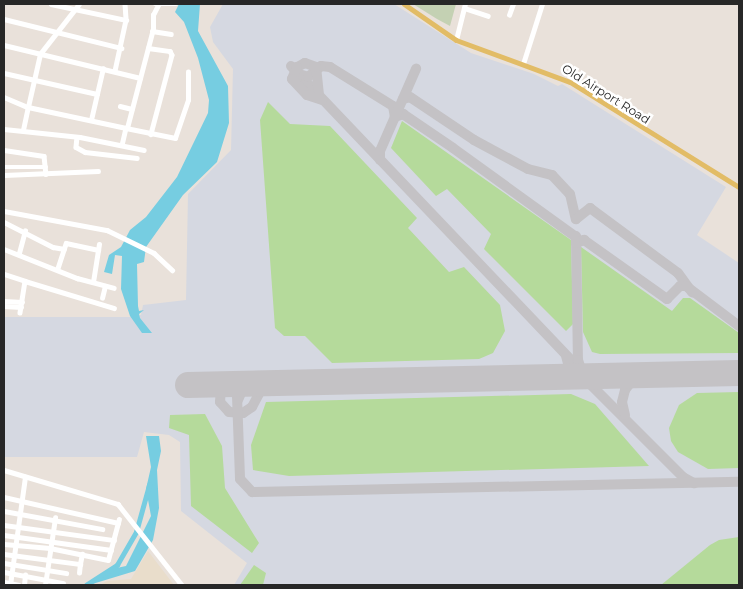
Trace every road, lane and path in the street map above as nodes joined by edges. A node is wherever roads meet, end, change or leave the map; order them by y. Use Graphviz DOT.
graph roads {
  1 [pos="51,4"];
  2 [pos="79,4"];
  3 [pos="125,4"];
  4 [pos="176,4"];
  5 [pos="404,4"];
  6 [pos="513,4"];
  7 [pos="542,4"];
  8 [pos="157,5"];
  9 [pos="465,6"];
  10 [pos="73,10"];
  11 [pos="509,15"];
  12 [pos="488,16"];
  13 [pos="4,19"];
  14 [pos="126,20"];
  15 [pos="56,30"];
  16 [pos="152,31"];
  17 [pos="171,34"];
  18 [pos="456,40"];
  19 [pos="4,45"];
  20 [pos="121,48"];
  21 [pos="148,48"];
  22 [pos="40,54"];
  23 [pos="523,64"];
  24 [pos="103,69"];
  25 [pos="115,71"];
  26 [pos="188,72"];
  27 [pos="4,73"];
  28 [pos="140,78"];
  29 [pos="35,81"];
  30 [pos="97,94"];
  31 [pos="4,97"];
  32 [pos="120,106"];
  33 [pos="28,107"];
  34 [pos="132,109"];
  35 [pos="91,120"];
  36 [pos="126,128"];
  37 [pos="4,129"];
  38 [pos="23,130"];
  39 [pos="151,134"];
  40 [pos="77,137"];
  41 [pos="122,145"];
  42 [pos="4,150"];
  43 [pos="144,150"];
  44 [pos="137,158"];
  45 [pos="4,167"];
  46 [pos="46,167"];
  47 [pos="98,171"];
  48 [pos="46,174"];
  49 [pos="4,175"];
  50 [pos="739,187"];
  51 [pos="4,211"];
  52 [pos="4,222"];
  53 [pos="25,231"];
  54 [pos="99,244"];
  55 [pos="64,248"];
  56 [pos="4,249"];
  57 [pos="98,250"];
  58 [pos="18,253"];
  59 [pos="57,270"];
  60 [pos="172,270"];
  61 [pos="4,274"];
  62 [pos="25,282"];
  63 [pos="94,282"];
  64 [pos="105,286"];
  65 [pos="114,288"];
  66 [pos="102,298"];
  67 [pos="4,301"];
  68 [pos="21,304"];
  69 [pos="4,306"];
  70 [pos="114,308"];
  71 [pos="20,314"];
  72 [pos="4,470"];
  73 [pos="25,477"];
  74 [pos="4,497"];
  75 [pos="21,501"];
  76 [pos="4,511"];
  77 [pos="19,513"];
  78 [pos="56,518"];
  79 [pos="4,525"];
  80 [pos="17,527"];
  81 [pos="102,529"];
  82 [pos="53,530"];
  83 [pos="4,535"];
  84 [pos="16,536"];
  85 [pos="52,540"];
  86 [pos="114,540"];
  87 [pos="4,544"];
  88 [pos="85,545"];
  89 [pos="14,546"];
  90 [pos="50,548"];
  91 [pos="111,550"];
  92 [pos="4,554"];
  93 [pos="83,554"];
  94 [pos="13,555"];
  95 [pos="50,559"];
  96 [pos="4,563"];
  97 [pos="12,564"];
  98 [pos="80,564"];
  99 [pos="28,566"];
  100 [pos="47,570"];
  101 [pos="4,572"];
  102 [pos="11,573"];
  103 [pos="66,573"];
  104 [pos="78,573"];
  105 [pos="26,575"];
  106 [pos="38,578"];
  107 [pos="4,582"];
  108 [pos="46,582"];
  109 [pos="63,583"];
  110 [pos="10,584"];
  111 [pos="19,585"];
  112 [pos="24,585"];
  113 [pos="37,585"];
  114 [pos="182,585"];
  1 -- 10 [label="street"];
  2 -- 10 [label="street"];
  3 -- 14 [label="street"];
  4 -- 8 [label="street"];
  5 -- 18 [label="main road, Old Airport Road"];
  6 -- 11 [label="street"];
  7 -- 23 [label="street"];
  8 -- 16 [label="street"];
  9 -- 12 [label="street"];
  9 -- 18 [label="street"];
  10 -- 14 [label="street"];
  10 -- 15 [label="street"];
  13 -- 15 [label="street"];
  14 -- 20 [label="street"];
  15 -- 20 [label="street"];
  15 -- 22 [label="street"];
  16 -- 17 [label="street"];
  16 -- 21 [label="street"];
  18 -- 23 [label="main road, Old Airport Road"];
  19 -- 22 [label="street"];
  20 -- 25 [label="street"];
  21 -- 28 [label="street"];
  21 -- 39 [label="street"];
  22 -- 24 [label="street"];
  22 -- 29 [label="street"];
  23 -- 50 [label="main road, Old Airport Road"];
  24 -- 25 [label="street"];
  24 -- 30 [label="street"];
  25 -- 28 [label="street"];
  26 -- 39 [label="street"];
  27 -- 29 [label="street"];
  28 -- 34 [label="street"];
  29 -- 30 [label="street"];
  29 -- 33 [label="street"];
  30 -- 35 [label="street"];
  31 -- 33 [label="street"];
  32 -- 34 [label="street"];
  33 -- 35 [label="street"];
  33 -- 38 [label="street"];
  34 -- 36 [label="street"];
  35 -- 36 [label="street"];
  36 -- 39 [label="street"];
  36 -- 41 [label="street"];
  37 -- 38 [label="street"];
  38 -- 40 [label="street"];
  40 -- 41 [label="street"];
  40 -- 44 [label="street"];
  41 -- 43 [label="street"];
  42 -- 46 [label="street"];
  45 -- 46 [label="street"];
  46 -- 48 [label="street"];
  47 -- 48 [label="street"];
  48 -- 49 [label="street"];
  51 -- 60 [label="street"];
  52 -- 53 [label="street"];
  53 -- 55 [label="street"];
  53 -- 58 [label="street"];
  54 -- 57 [label="street"];
  55 -- 57 [label="street"];
  55 -- 59 [label="street"];
  56 -- 58 [label="street"];
  57 -- 63 [label="street"];
  58 -- 59 [label="street"];
  59 -- 63 [label="street"];
  61 -- 62 [label="street"];
  62 -- 68 [label="street"];
  62 -- 70 [label="street"];
  63 -- 64 [label="street"];
  64 -- 65 [label="street"];
  64 -- 66 [label="street"];
  67 -- 68 [label="street"];
  68 -- 69 [label="street"];
  68 -- 71 [label="street"];
  72 -- 73 [label="street"];
  73 -- 75 [label="street"];
  73 -- 114 [label="street"];
  74 -- 75 [label="street"];
  75 -- 77 [label="street"];
  75 -- 86 [label="street"];
  76 -- 77 [label="street"];
  77 -- 78 [label="street"];
  77 -- 80 [label="street"];
  78 -- 81 [label="street"];
  78 -- 82 [label="street"];
  79 -- 80 [label="street"];
  80 -- 82 [label="street"];
  80 -- 84 [label="street"];
  82 -- 85 [label="street"];
  82 -- 86 [label="street"];
  83 -- 84 [label="street"];
  84 -- 85 [label="street"];
  84 -- 89 [label="street"];
  85 -- 88 [label="street"];
  85 -- 90 [label="street"];
  86 -- 91 [label="street"];
  87 -- 89 [label="street"];
  88 -- 91 [label="street"];
  88 -- 93 [label="street"];
  89 -- 90 [label="street"];
  89 -- 94 [label="street"];
  90 -- 93 [label="street"];
  90 -- 95 [label="street"];
  91 -- 93 [label="street"];
  92 -- 94 [label="street"];
  93 -- 98 [label="street"];
  94 -- 95 [label="street"];
  94 -- 97 [label="street"];
  95 -- 98 [label="street"];
  95 -- 100 [label="street"];
  96 -- 97 [label="street"];
  97 -- 99 [label="street"];
  97 -- 102 [label="street"];
  98 -- 104 [label="street"];
  99 -- 100 [label="street"];
  99 -- 105 [label="street"];
  100 -- 103 [label="street"];
  100 -- 108 [label="street"];
  101 -- 102 [label="street"];
  102 -- 105 [label="street"];
  102 -- 110 [label="street"];
  105 -- 106 [label="street"];
  105 -- 112 [label="street"];
  106 -- 108 [label="street"];
  106 -- 113 [label="street"];
  107 -- 110 [label="street"];
  108 -- 109 [label="street"];
  110 -- 111 [label="street"];
}
